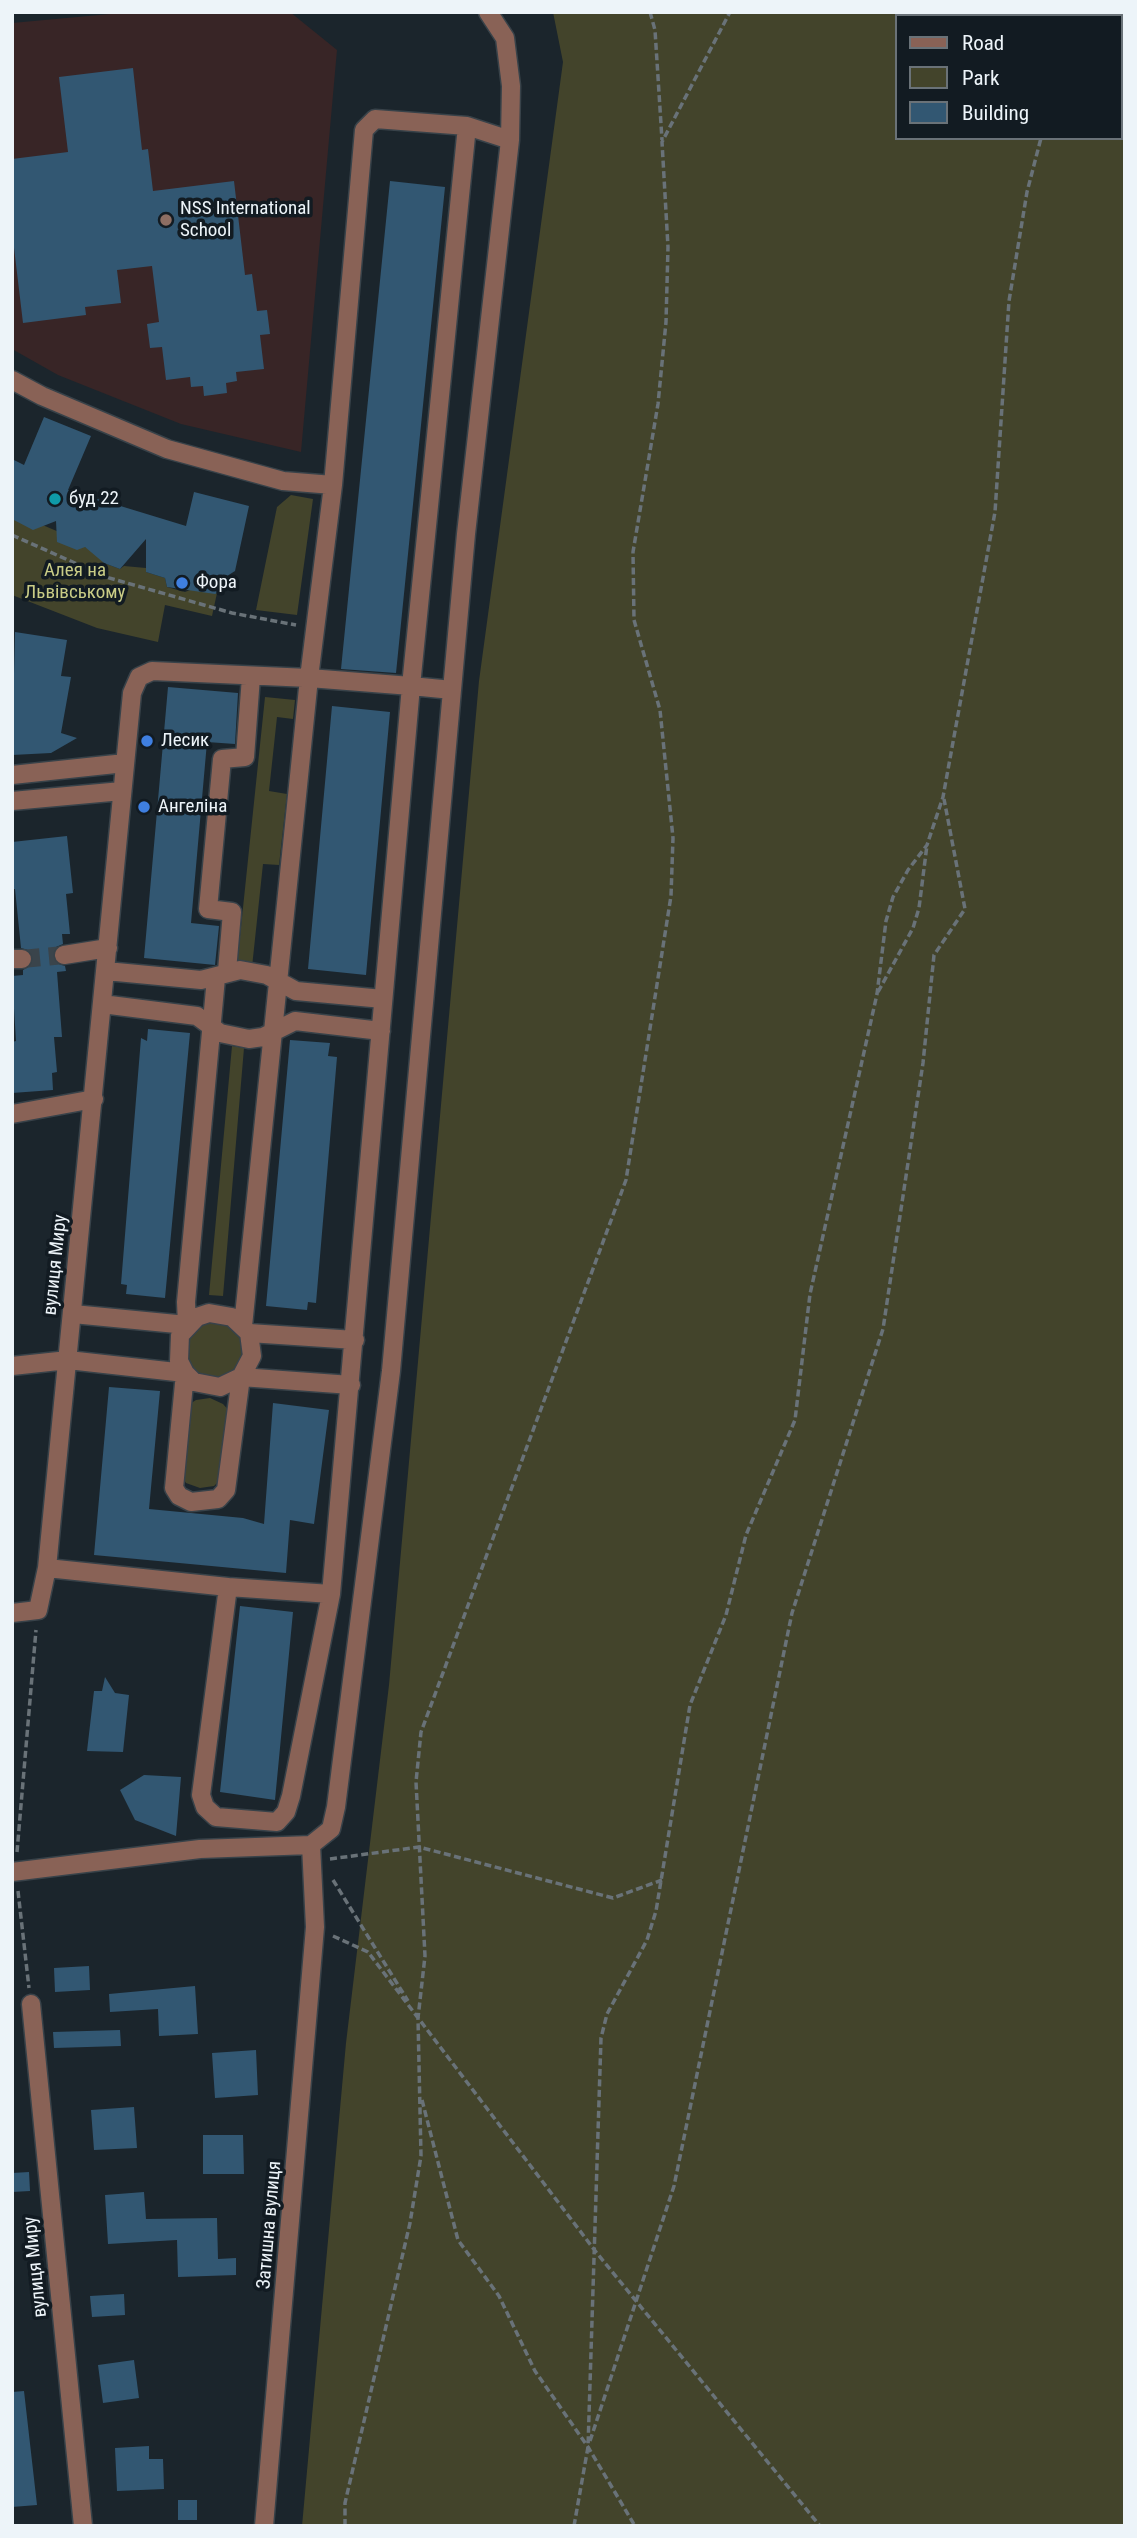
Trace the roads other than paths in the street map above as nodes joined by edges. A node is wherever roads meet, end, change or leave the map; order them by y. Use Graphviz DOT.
graph roads {
  1 [pos="488,12"];
  2 [pos="467,126"];
  3 [pos="510,140"];
  4 [pos="12,380"];
  5 [pos="333,485"];
  6 [pos="251,677"];
  7 [pos="309,678"];
  8 [pos="411,686"];
  9 [pos="452,690"];
  10 [pos="125,762"];
  11 [pos="12,775"];
  12 [pos="122,791"];
  13 [pos="12,801"];
  14 [pos="108,948"];
  15 [pos="64,955"];
  16 [pos="106,971"];
  17 [pos="222,975"];
  18 [pos="278,982"];
  19 [pos="383,999"];
  20 [pos="102,1004"];
  21 [pos="212,1027"];
  22 [pos="274,1030"];
  23 [pos="381,1031"];
  24 [pos="94,1099"];
  25 [pos="12,1114"];
  26 [pos="73,1314"];
  27 [pos="187,1325"];
  28 [pos="246,1330"];
  29 [pos="355,1340"];
  30 [pos="68,1360"];
  31 [pos="12,1366"];
  32 [pos="185,1373"];
  33 [pos="241,1377"];
  34 [pos="351,1385"];
  35 [pos="47,1568"];
  36 [pos="228,1587"];
  37 [pos="331,1594"];
  38 [pos="12,1613"];
  39 [pos="316,1853"];
  40 [pos="14,1872"];
  41 [pos="31,2004"];
  42 [pos="83,2526"];
  43 [pos="264,2526"];
  1 -- 3 [label="street"];
  2 -- 3 [label="street"];
  2 -- 5 [label="street"];
  2 -- 8 [label="street"];
  3 -- 9 [label="street"];
  4 -- 5 [label="street"];
  5 -- 7 [label="street"];
  6 -- 7 [label="street"];
  6 -- 10 [label="street, вулиця Миру"];
  6 -- 17 [label="street"];
  7 -- 8 [label="street"];
  7 -- 18 [label="street"];
  8 -- 9 [label="street"];
  8 -- 19 [label="street"];
  9 -- 39 [label="street"];
  10 -- 11 [label="street"];
  10 -- 12 [label="street, вулиця Миру"];
  12 -- 13 [label="street"];
  12 -- 14 [label="street, вулиця Миру"];
  14 -- 15 [label="street"];
  14 -- 16 [label="street, вулиця Миру"];
  16 -- 17 [label="street"];
  16 -- 20 [label="street, вулиця Миру"];
  17 -- 18 [label="street"];
  17 -- 21 [label="street"];
  18 -- 19 [label="street"];
  18 -- 22 [label="street"];
  19 -- 23 [label="street"];
  20 -- 21 [label="street"];
  20 -- 24 [label="street, вулиця Миру"];
  21 -- 22 [label="street"];
  21 -- 27 [label="street"];
  22 -- 23 [label="street"];
  22 -- 28 [label="street"];
  23 -- 29 [label="street"];
  24 -- 25 [label="street"];
  24 -- 26 [label="street, вулиця Миру"];
  26 -- 27 [label="street"];
  26 -- 30 [label="street, вулиця Миру"];
  27 -- 28 [label="street"];
  27 -- 32 [label="street"];
  28 -- 29 [label="street"];
  28 -- 33 [label="street"];
  29 -- 34 [label="street"];
  30 -- 31 [label="street"];
  30 -- 32 [label="street"];
  30 -- 35 [label="street, вулиця Миру"];
  32 -- 33 [label="street"];
  32 -- 33 [label="street"];
  33 -- 34 [label="street"];
  34 -- 37 [label="street"];
  35 -- 36 [label="street"];
  35 -- 38 [label="street, вулиця Миру"];
  36 -- 37 [label="street"];
  36 -- 37 [label="street"];
  39 -- 40 [label="street"];
  39 -- 43 [label="street, Затишна вулиця"];
  41 -- 42 [label="street, вулиця Миру"];
}
